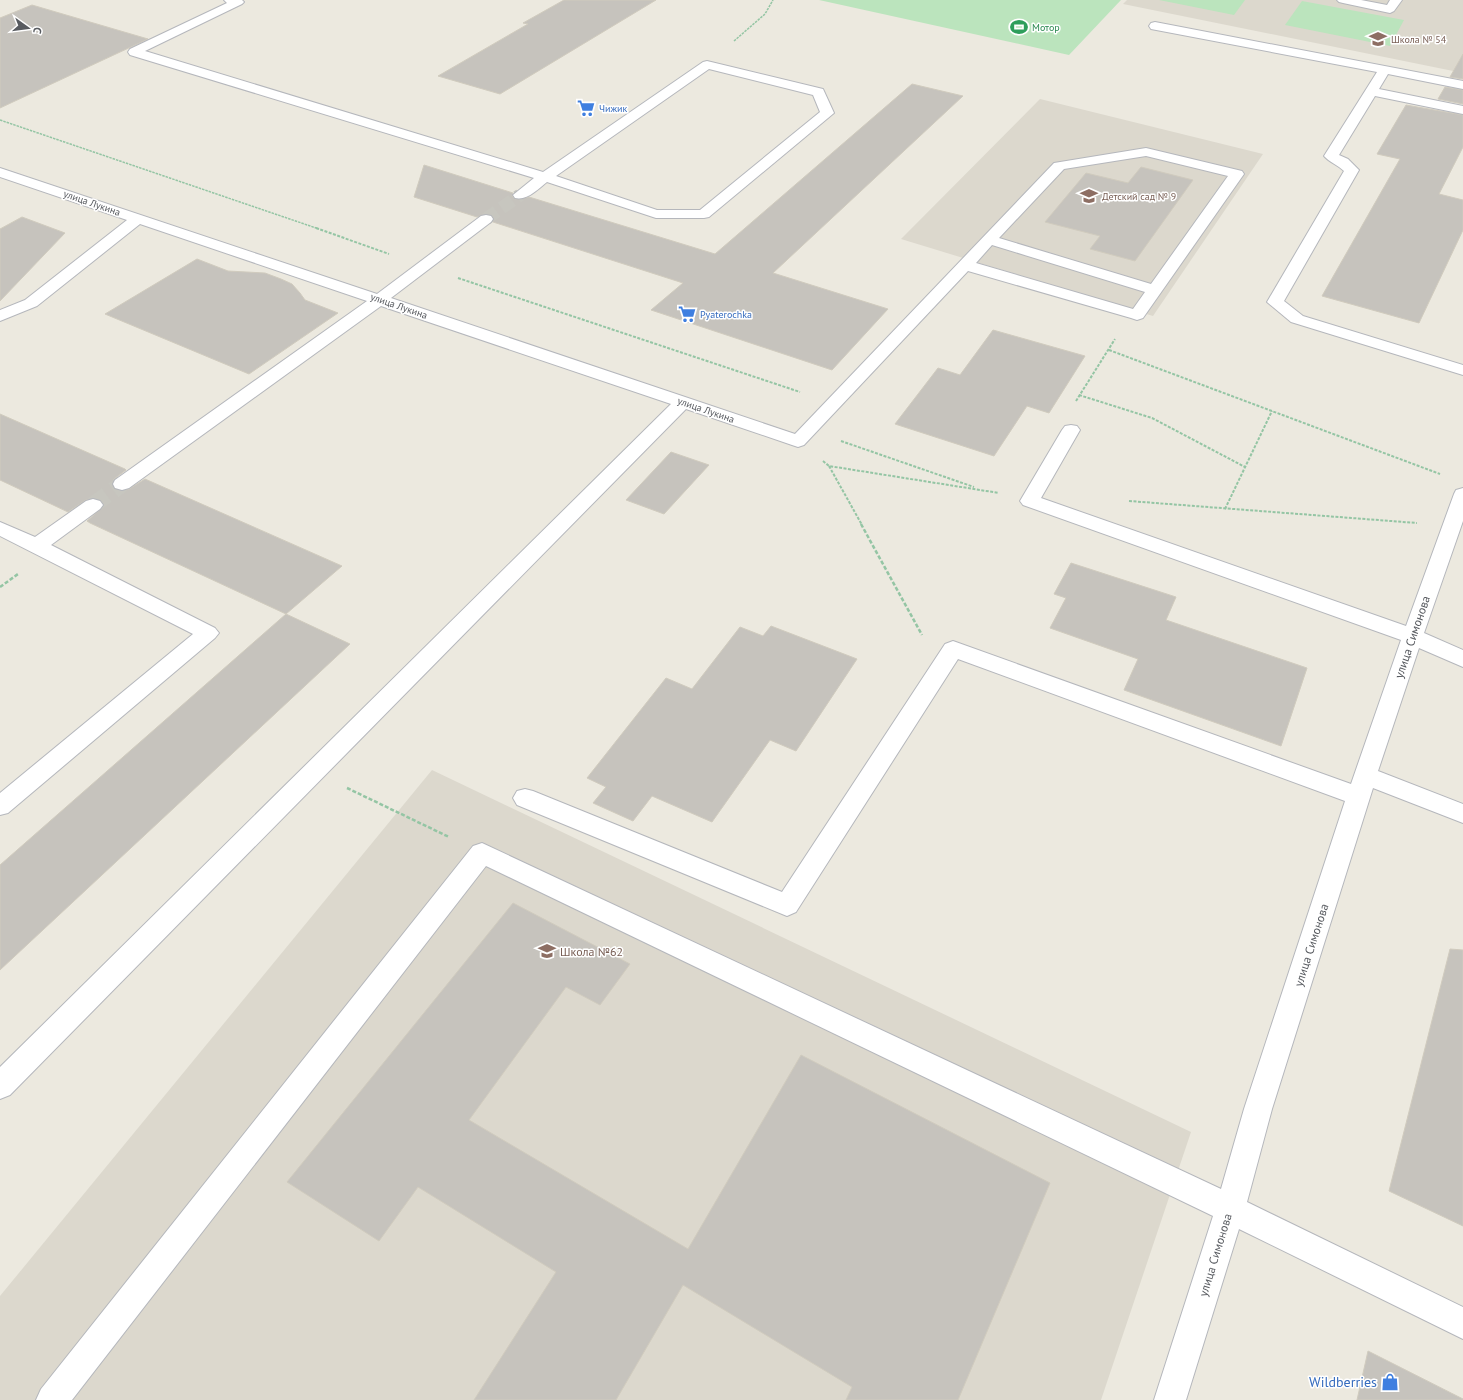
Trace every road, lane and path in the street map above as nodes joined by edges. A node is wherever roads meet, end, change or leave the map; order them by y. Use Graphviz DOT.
graph roads {
  1 [pos="230,0"];
  2 [pos="773,0"];
  3 [pos="1343,0"];
  4 [pos="1396,0"];
  5 [pos="1155,26"];
  6 [pos="707,65"];
  7 [pos="1385,69"];
  8 [pos="1463,85"];
  9 [pos="1372,91"];
  10 [pos="1463,110"];
  11 [pos="0,172"];
  12 [pos="545,177"];
  13 [pos="520,195"];
  14 [pos="138,218"];
  15 [pos="486,220"];
  16 [pos="990,240"];
  17 [pos="966,265"];
  18 [pos="1155,290"];
  19 [pos="380,299"];
  20 [pos="1132,314"];
  21 [pos="0,316"];
  22 [pos="1109,350"];
  23 [pos="1463,370"];
  24 [pos="1079,395"];
  25 [pos="683,402"];
  26 [pos="1272,411"];
  27 [pos="1071,430"];
  28 [pos="803,436"];
  29 [pos="829,466"];
  30 [pos="1245,467"];
  31 [pos="1442,475"];
  32 [pos="122,484"];
  33 [pos="980,489"];
  34 [pos="1122,500"];
  35 [pos="1030,501"];
  36 [pos="1461,504"];
  37 [pos="93,505"];
  38 [pos="1225,509"];
  39 [pos="1423,524"];
  40 [pos="0,528"];
  41 [pos="27,542"];
  42 [pos="0,544"];
  43 [pos="1412,636"];
  44 [pos="1463,659"];
  45 [pos="940,670"];
  46 [pos="313,772"];
  47 [pos="1363,787"];
  48 [pos="524,798"];
  49 [pos="0,806"];
  50 [pos="1463,814"];
  51 [pos="482,853"];
  52 [pos="0,1086"];
  53 [pos="1230,1209"];
  54 [pos="1463,1322"];
  55 [pos="52,1400"];
  56 [pos="1170,1400"];
  1 -- 12 [label="street"];
  2 -- 6 [label="path"];
  3 -- 4 [label="street"];
  5 -- 7 [label="street"];
  6 -- 12 [label="street"];
  6 -- 12 [label="street"];
  7 -- 8 [label="street"];
  7 -- 9 [label="street"];
  9 -- 10 [label="street"];
  9 -- 23 [label="street"];
  11 -- 14 [label="street, улица Лукина"];
  12 -- 13 [label="street"];
  14 -- 19 [label="street, улица Лукина"];
  14 -- 21 [label="street"];
  15 -- 19 [label="street"];
  16 -- 17 [label="street"];
  16 -- 18 [label="street"];
  16 -- 18 [label="street"];
  17 -- 20 [label="street"];
  17 -- 28 [label="street"];
  18 -- 20 [label="street"];
  19 -- 25 [label="street, улица Лукина"];
  19 -- 32 [label="street"];
  20 -- 22 [label="path"];
  22 -- 24 [label="path"];
  22 -- 26 [label="path"];
  24 -- 27 [label="path"];
  24 -- 30 [label="path"];
  25 -- 28 [label="street, улица Лукина"];
  25 -- 46 [label="street"];
  26 -- 30 [label="path"];
  26 -- 31 [label="path"];
  27 -- 35 [label="street"];
  28 -- 29 [label="path"];
  28 -- 33 [label="path"];
  29 -- 33 [label="path"];
  29 -- 45 [label="path"];
  30 -- 38 [label="path"];
  33 -- 35 [label="path"];
  34 -- 38 [label="path"];
  35 -- 43 [label="street"];
  36 -- 43 [label="street, улица Симонова"];
  37 -- 41 [label="street"];
  38 -- 39 [label="path"];
  40 -- 41 [label="street"];
  41 -- 42 [label="street"];
  41 -- 49 [label="street"];
  43 -- 44 [label="street"];
  43 -- 47 [label="street, улица Симонова"];
  45 -- 47 [label="street"];
  45 -- 48 [label="street"];
  46 -- 51 [label="path"];
  46 -- 52 [label="street"];
  47 -- 50 [label="street"];
  47 -- 53 [label="street, улица Симонова"];
  51 -- 53 [label="street"];
  51 -- 55 [label="street"];
  53 -- 54 [label="street"];
  53 -- 56 [label="street, улица Симонова"];
}
